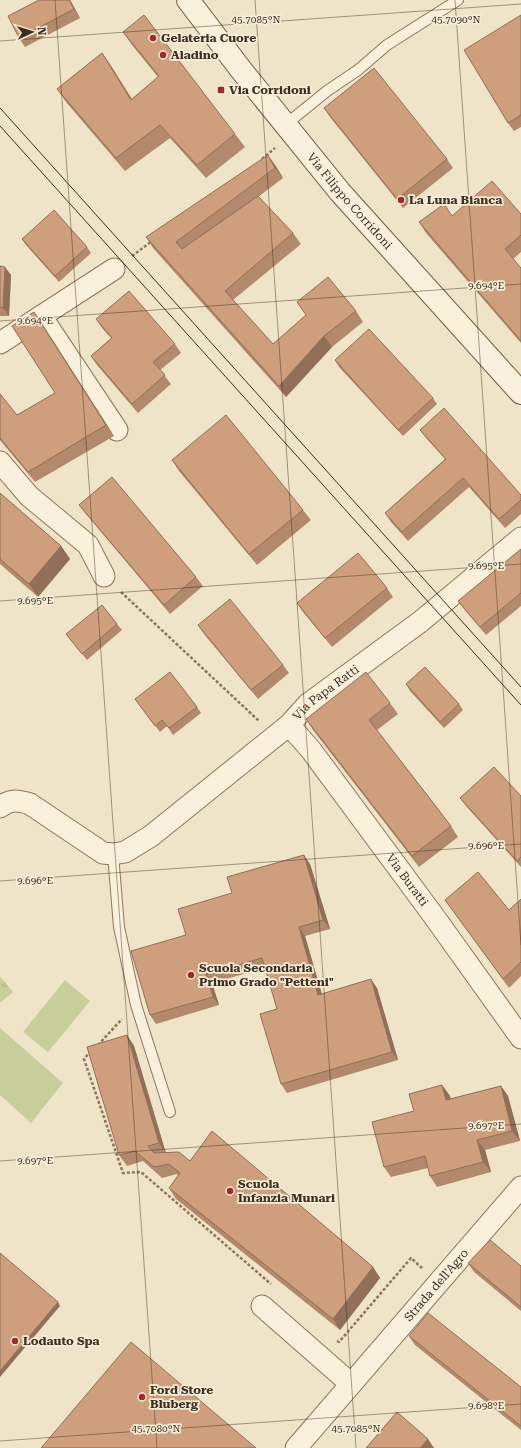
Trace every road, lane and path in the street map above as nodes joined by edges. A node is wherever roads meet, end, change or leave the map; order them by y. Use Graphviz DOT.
graph roads {
  1 [pos="188,0"];
  2 [pos="458,0"];
  3 [pos="289,130"];
  4 [pos="256,163"];
  5 [pos="157,238"];
  6 [pos="114,269"];
  7 [pos="41,316"];
  8 [pos="0,343"];
  9 [pos="521,393"];
  10 [pos="116,430"];
  11 [pos="0,462"];
  12 [pos="521,538"];
  13 [pos="104,576"];
  14 [pos="283,730"];
  15 [pos="0,807"];
  16 [pos="113,854"];
  17 [pos="136,1005"];
  18 [pos="521,1038"];
  19 [pos="170,1112"];
  20 [pos="521,1187"];
  21 [pos="439,1283"];
  22 [pos="273,1286"];
  23 [pos="262,1306"];
  24 [pos="333,1337"];
  25 [pos="351,1384"];
  26 [pos="296,1448"];
  1 -- 3 [label="street, Via Filippo Corridoni"];
  2 -- 3 [label="lane"];
  3 -- 4 [label="path"];
  3 -- 9 [label="street, Via Filippo Corridoni"];
  5 -- 6 [label="path"];
  6 -- 7 [label="street"];
  7 -- 8 [label="street"];
  7 -- 10 [label="street"];
  11 -- 13 [label="street"];
  12 -- 14 [label="street, Via Papa Ratti"];
  13 -- 14 [label="path"];
  14 -- 16 [label="street, Via Papa Ratti"];
  14 -- 18 [label="street, Via Buratti"];
  15 -- 16 [label="street"];
  16 -- 17 [label="lane"];
  17 -- 19 [label="lane"];
  17 -- 22 [label="path"];
  20 -- 21 [label="street, Strada dell'Agro"];
  21 -- 24 [label="path"];
  21 -- 25 [label="street, Strada dell'Agro"];
  23 -- 25 [label="street"];
  25 -- 26 [label="street, Strada dell'Agro"];
}
